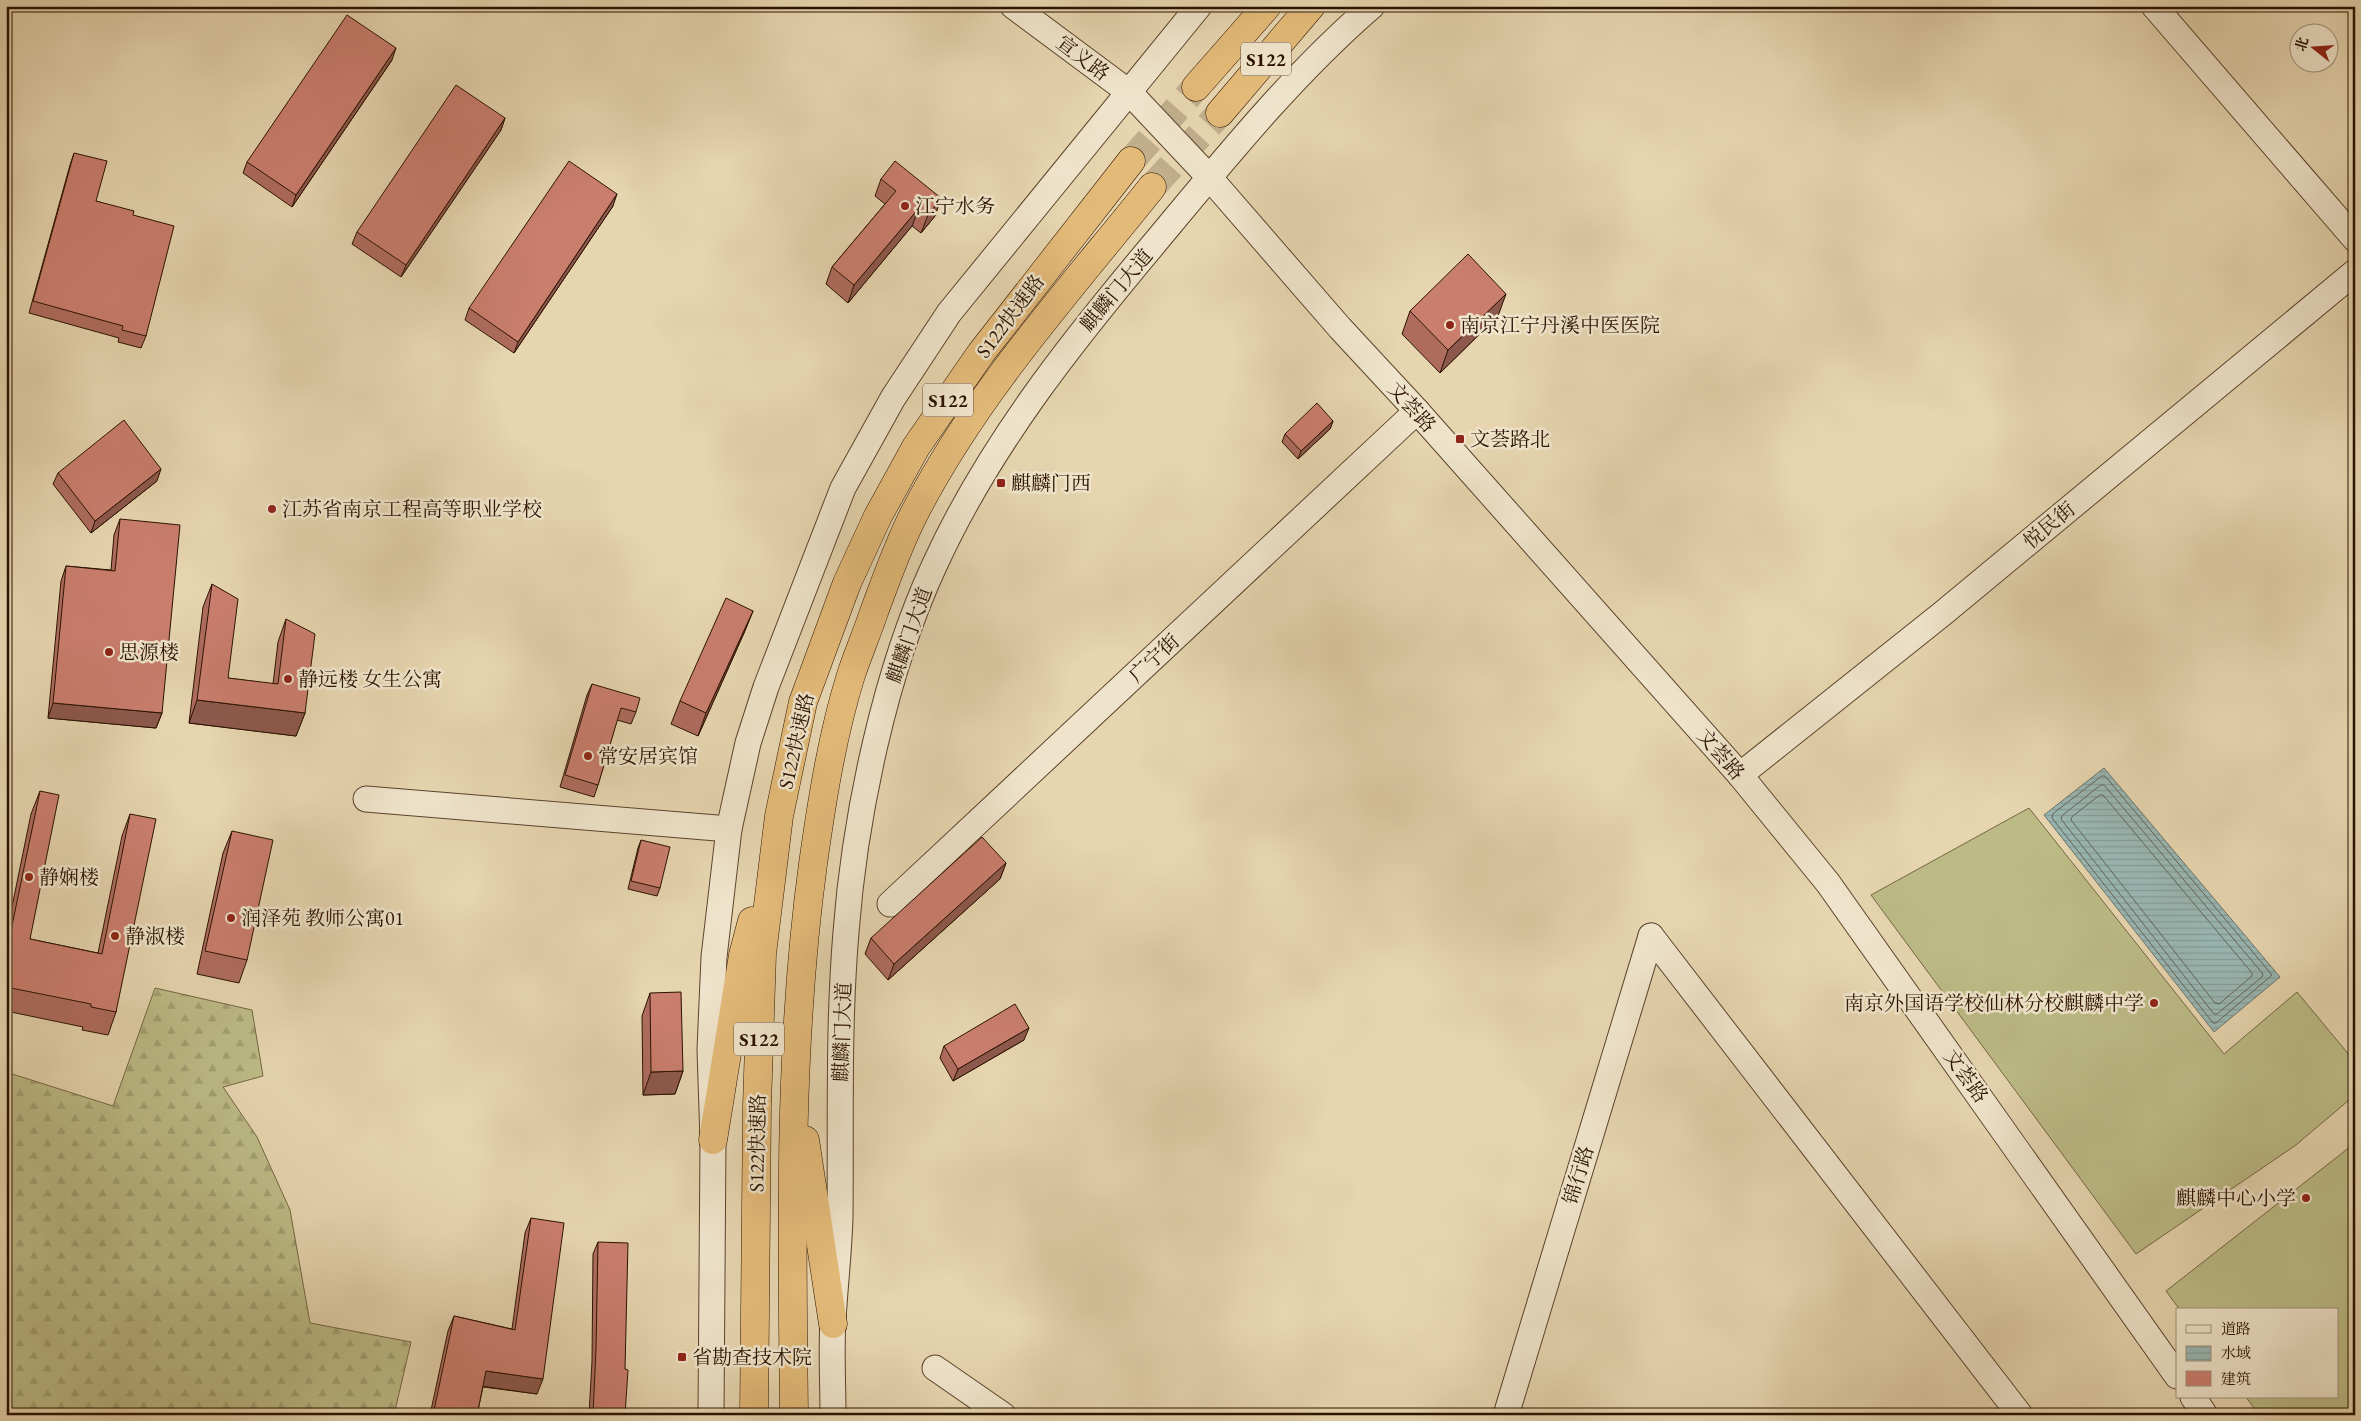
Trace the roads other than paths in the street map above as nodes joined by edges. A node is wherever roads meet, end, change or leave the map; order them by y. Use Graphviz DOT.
graph roads {
  1 [pos="1013,6"];
  2 [pos="1199,6"];
  3 [pos="1267,6"];
  4 [pos="1311,6"];
  5 [pos="1372,6"];
  6 [pos="2154,6"];
  7 [pos="1196,87"];
  8 [pos="1130,92"];
  9 [pos="1220,113"];
  10 [pos="1131,161"];
  11 [pos="1210,177"];
  12 [pos="1152,187"];
  13 [pos="2355,239"];
  14 [pos="2355,272"];
  15 [pos="1417,411"];
  16 [pos="1740,775"];
  17 [pos="366,799"];
  18 [pos="779,816"];
  19 [pos="729,829"];
  20 [pos="890,904"];
  21 [pos="794,1064"];
  22 [pos="713,1140"];
  23 [pos="833,1324"];
  24 [pos="935,1368"];
  25 [pos="2176,1375"];
  26 [pos="2194,1398"];
  27 [pos="711,1415"];
  28 [pos="754,1415"];
  29 [pos="794,1415"];
  30 [pos="833,1415"];
  31 [pos="1003,1415"];
  32 [pos="1506,1415"];
  33 [pos="2020,1415"];
  34 [pos="2205,1415"];
  1 -- 8 [label="street, 宣义路"];
  2 -- 8 [label="street"];
  3 -- 7 [label="highway, S122"];
  4 -- 9 [label="highway, S122"];
  5 -- 11 [label="street, 麒麟门大道"];
  6 -- 13 [label="street"];
  8 -- 11 [label="street, 宣义路"];
  8 -- 19 [label="street"];
  10 -- 18 [label="highway, S122快速路 / S122"];
  11 -- 15 [label="street, 文荟路"];
  11 -- 23 [label="street, 麒麟门大道"];
  12 -- 21 [label="highway, S122快速路 / S122"];
  14 -- 16 [label="street, 悦民街"];
  15 -- 16 [label="street, 文荟路"];
  15 -- 20 [label="street, 广宁街"];
  16 -- 25 [label="street, 文荟路"];
  17 -- 19 [label="street"];
  18 -- 22 [label="highway"];
  18 -- 28 [label="highway, S122快速路 / S122"];
  19 -- 22 [label="street"];
  21 -- 23 [label="highway"];
  21 -- 29 [label="highway, S122快速路 / S122"];
  22 -- 27 [label="street"];
  23 -- 30 [label="street, 麒麟门大道"];
  24 -- 31 [label="street"];
  26 -- 34 [label="street"];
  32 -- 33 [label="street, 锦行路"];
}
